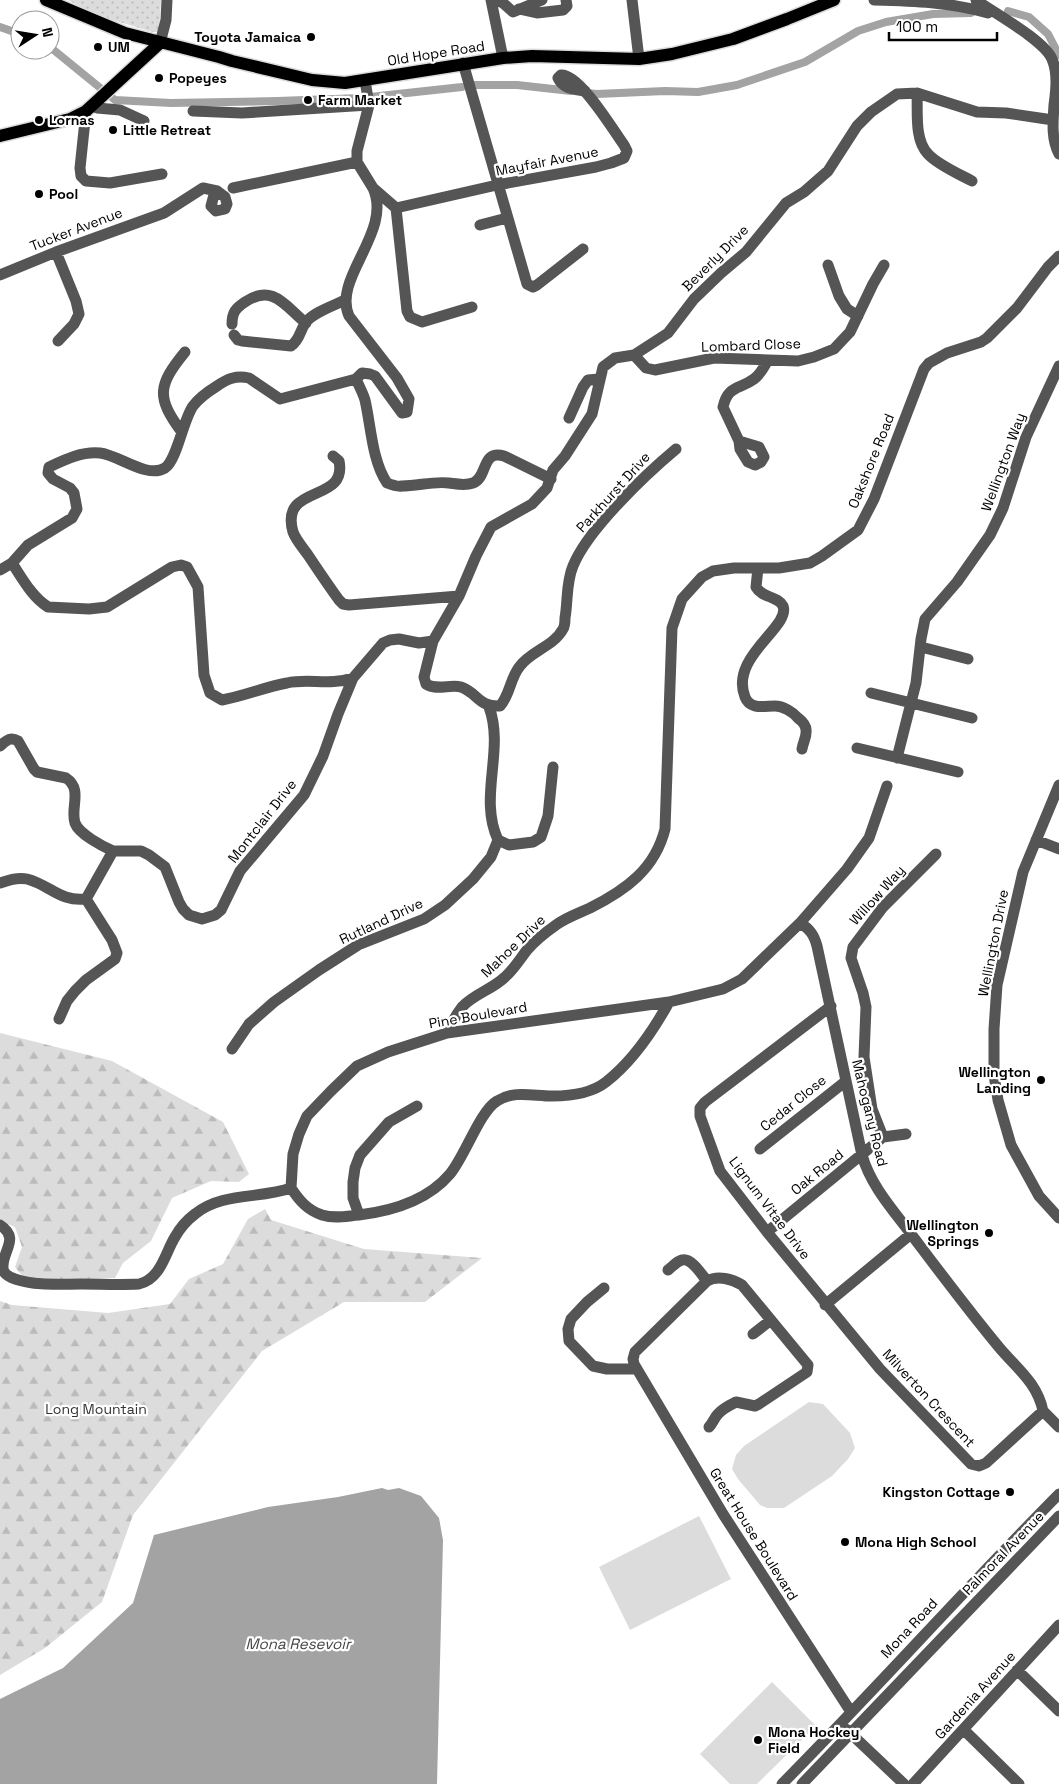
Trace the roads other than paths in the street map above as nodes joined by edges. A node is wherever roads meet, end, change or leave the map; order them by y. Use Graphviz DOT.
graph roads {
  1 [pos="46,0"];
  2 [pos="167,0"];
  3 [pos="491,0"];
  4 [pos="498,0"];
  5 [pos="542,0"];
  6 [pos="566,0"];
  7 [pos="632,0"];
  8 [pos="834,0"];
  9 [pos="874,0"];
  10 [pos="976,0"];
  11 [pos="519,9"];
  12 [pos="1002,17"];
  13 [pos="160,43"];
  14 [pos="503,58"];
  15 [pos="639,59"];
  16 [pos="463,63"];
  17 [pos="366,85"];
  18 [pos="585,91"];
  19 [pos="917,93"];
  20 [pos="369,103"];
  21 [pos="92,105"];
  22 [pos="193,112"];
  23 [pos="1053,120"];
  24 [pos="144,122"];
  25 [pos="0,136"];
  26 [pos="1059,154"];
  27 [pos="357,162"];
  28 [pos="162,174"];
  29 [pos="972,181"];
  30 [pos="497,185"];
  31 [pos="233,188"];
  32 [pos="374,188"];
  33 [pos="217,192"];
  34 [pos="396,208"];
  35 [pos="507,218"];
  36 [pos="480,225"];
  37 [pos="583,249"];
  38 [pos="56,252"];
  39 [pos="1059,256"];
  40 [pos="828,264"];
  41 [pos="884,264"];
  42 [pos="0,275"];
  43 [pos="345,300"];
  44 [pos="472,307"];
  45 [pos="858,316"];
  46 [pos="306,323"];
  47 [pos="58,341"];
  48 [pos="185,352"];
  49 [pos="634,355"];
  50 [pos="768,360"];
  51 [pos="1059,366"];
  52 [pos="356,378"];
  53 [pos="599,379"];
  54 [pos="569,418"];
  55 [pos="181,431"];
  56 [pos="739,440"];
  57 [pos="676,449"];
  58 [pos="333,456"];
  59 [pos="551,479"];
  60 [pos="12,563"];
  61 [pos="758,568"];
  62 [pos="0,570"];
  63 [pos="459,596"];
  64 [pos="433,641"];
  65 [pos="920,647"];
  66 [pos="968,659"];
  67 [pos="353,678"];
  68 [pos="871,693"];
  69 [pos="911,703"];
  70 [pos="670,706"];
  71 [pos="489,707"];
  72 [pos="972,718"];
  73 [pos="0,746"];
  74 [pos="857,748"];
  75 [pos="802,749"];
  76 [pos="897,758"];
  77 [pos="553,767"];
  78 [pos="958,772"];
  79 [pos="1059,785"];
  80 [pos="887,786"];
  81 [pos="498,840"];
  82 [pos="1036,840"];
  83 [pos="1059,849"];
  84 [pos="113,851"];
  85 [pos="936,854"];
  86 [pos="0,883"];
  87 [pos="86,899"];
  88 [pos="800,923"];
  89 [pos="669,1002"];
  90 [pos="830,1006"];
  91 [pos="59,1019"];
  92 [pos="447,1033"];
  93 [pos="232,1049"];
  94 [pos="846,1081"];
  95 [pos="417,1106"];
  96 [pos="906,1134"];
  97 [pos="883,1137"];
  98 [pos="760,1149"];
  99 [pos="862,1155"];
  100 [pos="290,1188"];
  101 [pos="359,1215"];
  102 [pos="1059,1218"];
  103 [pos="0,1224"];
  104 [pos="767,1232"];
  105 [pos="911,1234"];
  106 [pos="668,1270"];
  107 [pos="707,1281"];
  108 [pos="604,1288"];
  109 [pos="825,1304"];
  110 [pos="771,1320"];
  111 [pos="753,1334"];
  112 [pos="637,1369"];
  113 [pos="1043,1411"];
  114 [pos="709,1427"];
  115 [pos="1059,1427"];
  116 [pos="1059,1494"];
  117 [pos="1059,1516"];
  118 [pos="1059,1625"];
  119 [pos="1018,1670"];
  120 [pos="1059,1711"];
  121 [pos="851,1712"];
  122 [pos="842,1723"];
  123 [pos="964,1730"];
  124 [pos="850,1734"];
  125 [pos="782,1784"];
  126 [pos="802,1784"];
  127 [pos="904,1784"];
  128 [pos="913,1784"];
  129 [pos="1019,1784"];
  1 -- 13 [label="main road, Old Hope Road"];
  2 -- 13 [label="street"];
  3 -- 14 [label="street"];
  4 -- 11 [label="street"];
  5 -- 11 [label="street"];
  6 -- 11 [label="street"];
  7 -- 15 [label="street"];
  8 -- 15 [label="main road, Old Hope Road"];
  9 -- 12 [label="street"];
  10 -- 12 [label="street"];
  12 -- 23 [label="street"];
  13 -- 17 [label="main road, Old Hope Road"];
  13 -- 21 [label="main road"];
  14 -- 15 [label="main road, Old Hope Road"];
  14 -- 16 [label="main road, Old Hope Road"];
  16 -- 17 [label="main road, Old Hope Road"];
  16 -- 30 [label="street"];
  17 -- 20 [label="street"];
  18 -- 30 [label="street, Mayfair Avenue"];
  19 -- 23 [label="street, Beverly Drive"];
  19 -- 29 [label="street"];
  19 -- 49 [label="street, Beverly Drive"];
  20 -- 22 [label="street"];
  20 -- 27 [label="street"];
  21 -- 24 [label="street"];
  21 -- 25 [label="main road"];
  21 -- 28 [label="street"];
  23 -- 26 [label="street"];
  27 -- 31 [label="street"];
  27 -- 32 [label="street"];
  30 -- 34 [label="street, Mayfair Avenue"];
  30 -- 35 [label="street"];
  32 -- 34 [label="street"];
  32 -- 43 [label="street"];
  33 -- 38 [label="street, Tucker Avenue"];
  34 -- 44 [label="street"];
  35 -- 36 [label="street"];
  35 -- 37 [label="street"];
  38 -- 42 [label="street, Tucker Avenue"];
  38 -- 47 [label="street"];
  39 -- 61 [label="street, Oakshore Road"];
  40 -- 45 [label="street"];
  41 -- 45 [label="street, Lombard Close"];
  43 -- 46 [label="street"];
  43 -- 52 [label="street"];
  45 -- 50 [label="street, Lombard Close"];
  46 -- 46 [label="street"];
  48 -- 55 [label="street"];
  49 -- 50 [label="street, Lombard Close"];
  49 -- 53 [label="street, Beverly Drive"];
  50 -- 56 [label="street"];
  51 -- 65 [label="street, Wellington Way"];
  52 -- 55 [label="street"];
  52 -- 59 [label="street"];
  53 -- 54 [label="street"];
  53 -- 59 [label="street, Beverly Drive"];
  55 -- 60 [label="street"];
  57 -- 71 [label="street, Parkhurst Drive"];
  58 -- 63 [label="street"];
  59 -- 63 [label="street"];
  60 -- 62 [label="street"];
  60 -- 67 [label="street"];
  61 -- 70 [label="street, Oakshore Road"];
  61 -- 75 [label="street"];
  63 -- 64 [label="street"];
  64 -- 67 [label="street, Montclair Drive"];
  64 -- 71 [label="street"];
  65 -- 66 [label="street"];
  65 -- 69 [label="street, Wellington Way"];
  67 -- 84 [label="street, Montclair Drive"];
  68 -- 69 [label="street"];
  69 -- 72 [label="street"];
  69 -- 76 [label="street, Wellington Way"];
  70 -- 92 [label="street, Mahoe Drive"];
  71 -- 81 [label="street"];
  73 -- 84 [label="street"];
  74 -- 76 [label="street"];
  76 -- 78 [label="street"];
  77 -- 81 [label="street"];
  79 -- 82 [label="street, Wellington Drive"];
  80 -- 88 [label="street, Pine Boulevard"];
  81 -- 93 [label="street, Rutland Drive"];
  82 -- 83 [label="street"];
  82 -- 102 [label="street, Wellington Drive"];
  84 -- 87 [label="street"];
  85 -- 97 [label="street, Willow Way"];
  86 -- 87 [label="street"];
  87 -- 91 [label="street"];
  88 -- 89 [label="street, Pine Boulevard"];
  88 -- 90 [label="street, Mahogany Road"];
  89 -- 92 [label="street, Pine Boulevard"];
  89 -- 101 [label="street"];
  90 -- 94 [label="street, Mahogany Road"];
  90 -- 104 [label="street, Lignum Vitae Drive"];
  92 -- 100 [label="street, Pine Boulevard"];
  94 -- 98 [label="street, Cedar Close"];
  94 -- 99 [label="street, Mahogany Road"];
  95 -- 101 [label="street"];
  96 -- 97 [label="street"];
  97 -- 99 [label="street"];
  99 -- 104 [label="street, Oak Road"];
  99 -- 105 [label="street, Mahogany Road"];
  100 -- 101 [label="street"];
  100 -- 103 [label="street"];
  104 -- 109 [label="street, Lignum Vitae Drive"];
  105 -- 109 [label="street"];
  105 -- 113 [label="street, Mahogany Road"];
  106 -- 107 [label="street"];
  107 -- 110 [label="street"];
  107 -- 112 [label="street"];
  108 -- 112 [label="street"];
  109 -- 113 [label="street, Milverton Crescent"];
  110 -- 111 [label="street"];
  110 -- 114 [label="street"];
  112 -- 121 [label="street, Great House Boulevard"];
  113 -- 115 [label="street"];
  116 -- 121 [label="street, Mona Road"];
  117 -- 124 [label="street, Palmoral Avenue"];
  118 -- 119 [label="street, Gardenia Avenue"];
  119 -- 120 [label="street"];
  119 -- 123 [label="street, Gardenia Avenue"];
  121 -- 122 [label="street, Mona Road"];
  122 -- 124 [label="street"];
  122 -- 125 [label="street, Mona Road"];
  123 -- 128 [label="street, Gardenia Avenue"];
  123 -- 129 [label="street"];
  124 -- 126 [label="street, Palmoral Avenue"];
  124 -- 127 [label="street"];
}
